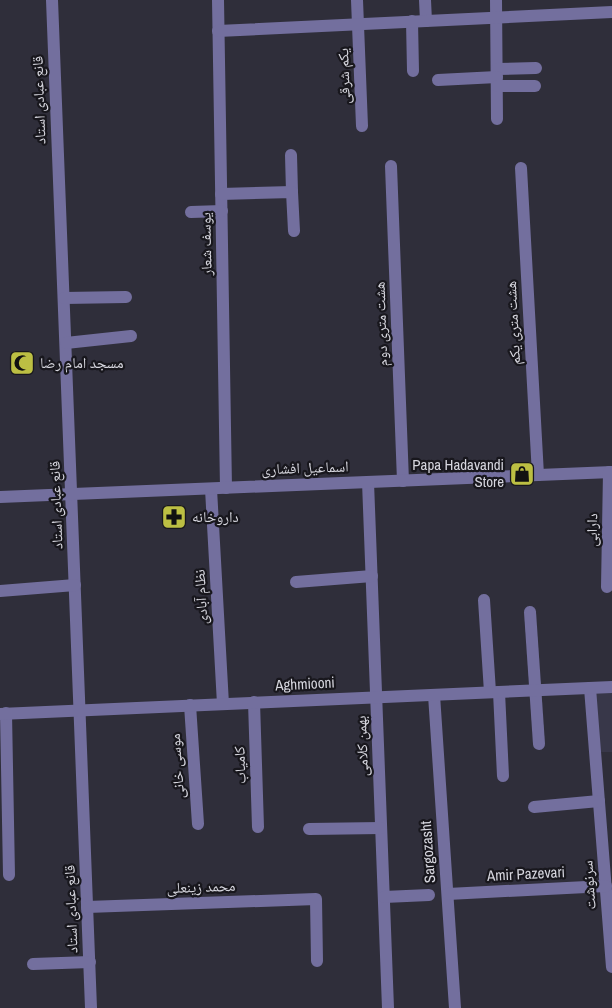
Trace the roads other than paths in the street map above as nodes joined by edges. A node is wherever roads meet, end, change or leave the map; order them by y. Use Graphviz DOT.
graph roads {
  1 [pos="52,0"];
  2 [pos="218,0"];
  3 [pos="358,0"];
  4 [pos="425,0"];
  5 [pos="496,0"];
  6 [pos="612,12"];
  7 [pos="496,18"];
  8 [pos="426,21"];
  9 [pos="412,22"];
  10 [pos="358,24"];
  11 [pos="218,31"];
  12 [pos="536,68"];
  13 [pos="413,71"];
  14 [pos="497,77"];
  15 [pos="438,80"];
  16 [pos="535,86"];
  17 [pos="497,119"];
  18 [pos="362,126"];
  19 [pos="291,155"];
  20 [pos="391,166"];
  21 [pos="521,168"];
  22 [pos="292,192"];
  23 [pos="221,194"];
  24 [pos="222,211"];
  25 [pos="191,212"];
  26 [pos="294,231"];
  27 [pos="126,297"];
  28 [pos="64,298"];
  29 [pos="131,336"];
  30 [pos="66,343"];
  31 [pos="611,472"];
  32 [pos="538,475"];
  33 [pos="404,481"];
  34 [pos="368,482"];
  35 [pos="226,488"];
  36 [pos="211,489"];
  37 [pos="72,494"];
  38 [pos="0,497"];
  39 [pos="372,576"];
  40 [pos="296,582"];
  41 [pos="75,585"];
  42 [pos="608,588"];
  43 [pos="0,590"];
  44 [pos="484,600"];
  45 [pos="530,612"];
  46 [pos="612,687"];
  47 [pos="590,688"];
  48 [pos="537,690"];
  49 [pos="495,692"];
  50 [pos="434,694"];
  51 [pos="376,697"];
  52 [pos="254,702"];
  53 [pos="223,704"];
  54 [pos="190,705"];
  55 [pos="80,710"];
  56 [pos="3,713"];
  57 [pos="539,744"];
  58 [pos="502,776"];
  59 [pos="599,801"];
  60 [pos="534,807"];
  61 [pos="198,824"];
  62 [pos="258,827"];
  63 [pos="381,828"];
  64 [pos="309,829"];
  65 [pos="9,875"];
  66 [pos="606,886"];
  67 [pos="448,894"];
  68 [pos="429,895"];
  69 [pos="384,897"];
  70 [pos="88,907"];
  71 [pos="318,961"];
  72 [pos="90,962"];
  73 [pos="33,964"];
  74 [pos="612,967"];
  75 [pos="91,1008"];
  76 [pos="388,1008"];
  77 [pos="455,1008"];
  1 -- 28 [label="street, قانع عبادی استاد"];
  2 -- 11 [label="street, یوسف شعار"];
  3 -- 10 [label="street, یکم شرقی"];
  4 -- 8 [label="street"];
  5 -- 7 [label="street"];
  6 -- 7 [label="street"];
  7 -- 8 [label="street"];
  7 -- 14 [label="street"];
  8 -- 9 [label="street"];
  9 -- 10 [label="street"];
  9 -- 13 [label="street"];
  10 -- 11 [label="street"];
  10 -- 18 [label="street, یکم شرقی"];
  11 -- 23 [label="street, یوسف شعار"];
  12 -- 14 [label="street"];
  14 -- 15 [label="street"];
  14 -- 16 [label="street"];
  14 -- 17 [label="street"];
  19 -- 22 [label="street"];
  20 -- 33 [label="street, هشت متری دوم"];
  21 -- 32 [label="street, هشت متری یکم"];
  22 -- 23 [label="street"];
  22 -- 26 [label="street"];
  23 -- 24 [label="street, یوسف شعار"];
  24 -- 25 [label="street"];
  24 -- 35 [label="street, یوسف شعار"];
  27 -- 28 [label="street"];
  28 -- 30 [label="street, قانع عبادی استاد"];
  29 -- 30 [label="street"];
  30 -- 37 [label="street, قانع عبادی استاد"];
  31 -- 32 [label="street, اسماعیل افشاری"];
  31 -- 42 [label="street, دارابی"];
  32 -- 33 [label="street, اسماعیل افشاری"];
  33 -- 34 [label="street, اسماعیل افشاری"];
  34 -- 35 [label="street, اسماعیل افشاری"];
  34 -- 39 [label="street, بهمن کلامی"];
  35 -- 36 [label="street, اسماعیل افشاری"];
  36 -- 37 [label="street, اسماعیل افشاری"];
  36 -- 53 [label="street, نظام آبادی"];
  37 -- 38 [label="street, اسماعیل افشاری"];
  37 -- 41 [label="street, قانع عبادی استاد"];
  39 -- 40 [label="street"];
  39 -- 51 [label="street, بهمن کلامی"];
  41 -- 43 [label="street"];
  41 -- 55 [label="street, قانع عبادی استاد"];
  44 -- 49 [label="street"];
  45 -- 48 [label="street"];
  46 -- 47 [label="street, Aghmiooni"];
  47 -- 48 [label="street, Aghmiooni"];
  47 -- 59 [label="street, سرنوشت"];
  48 -- 49 [label="street, Aghmiooni"];
  48 -- 57 [label="street"];
  49 -- 50 [label="street, Aghmiooni"];
  49 -- 58 [label="street"];
  50 -- 51 [label="street, Aghmiooni"];
  50 -- 67 [label="street, Sargozasht"];
  51 -- 52 [label="street, Aghmiooni"];
  51 -- 63 [label="street, بهمن کلامی"];
  52 -- 53 [label="street, Aghmiooni"];
  52 -- 62 [label="street, کامیاب"];
  53 -- 54 [label="street, Aghmiooni"];
  54 -- 55 [label="street, Aghmiooni"];
  54 -- 61 [label="street, موسی خانی"];
  55 -- 56 [label="street, Aghmiooni"];
  55 -- 70 [label="street, قانع عبادی استاد"];
  56 -- 65 [label="street"];
  59 -- 60 [label="street"];
  59 -- 66 [label="street, سرنوشت"];
  63 -- 64 [label="street"];
  63 -- 69 [label="street, بهمن کلامی"];
  66 -- 67 [label="street, Amir Pazevari"];
  66 -- 74 [label="street, سرنوشت"];
  67 -- 77 [label="street, Sargozasht"];
  68 -- 69 [label="street"];
  69 -- 76 [label="street, بهمن کلامی"];
  70 -- 71 [label="street, محمد زینعلی"];
  70 -- 72 [label="street, قانع عبادی استاد"];
  72 -- 73 [label="street"];
  72 -- 75 [label="street, قانع عبادی استاد"];
}
